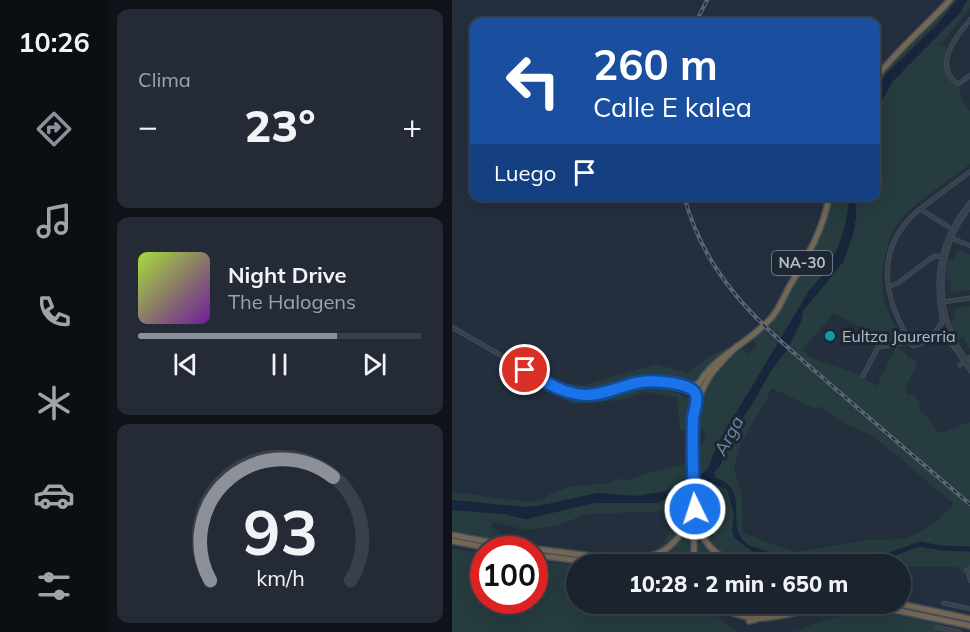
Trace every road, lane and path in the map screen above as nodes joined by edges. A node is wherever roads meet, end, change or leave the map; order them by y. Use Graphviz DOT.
graph roads {
  1 [pos="950,0"];
  2 [pos="971,19"];
  3 [pos="880,73"];
  4 [pos="971,75"];
  5 [pos="971,171"];
  6 [pos="828,201"];
  7 [pos="971,204"];
  8 [pos="920,209"];
  9 [pos="954,229"];
  10 [pos="951,238"];
  11 [pos="971,246"];
  12 [pos="943,257"];
  13 [pos="890,286"];
  14 [pos="971,298"];
  15 [pos="942,302"];
  16 [pos="942,323"];
  17 [pos="949,325"];
  18 [pos="452,327"];
  19 [pos="939,328"];
  20 [pos="951,331"];
  21 [pos="945,336"];
  22 [pos="910,342"];
  23 [pos="737,346"];
  24 [pos="971,357"];
  25 [pos="963,362"];
  26 [pos="971,366"];
  27 [pos="971,371"];
  28 [pos="711,373"];
  29 [pos="863,376"];
  30 [pos="700,382"];
  31 [pos="667,383"];
  32 [pos="674,387"];
  33 [pos="688,387"];
  34 [pos="695,391"];
  35 [pos="693,400"];
  36 [pos="694,418"];
  37 [pos="693,511"];
  38 [pos="452,534"];
  39 [pos="452,541"];
  40 [pos="470,545"];
  41 [pos="577,554"];
  42 [pos="658,554"];
  43 [pos="693,554"];
  44 [pos="718,554"];
  45 [pos="548,557"];
  46 [pos="566,559"];
  47 [pos="971,568"];
  48 [pos="971,581"];
  49 [pos="944,603"];
  50 [pos="911,606"];
  51 [pos="971,609"];
  52 [pos="911,613"];
  53 [pos="729,614"];
  54 [pos="762,614"];
  55 [pos="798,614"];
  56 [pos="738,619"];
  57 [pos="971,619"];
  58 [pos="971,626"];
  59 [pos="936,627"];
  60 [pos="959,632"];
  1 -- 3 [label="highway"];
  2 -- 4 [label="street"];
  5 -- 8 [label="street"];
  6 -- 23 [label="highway, NA-30"];
  7 -- 9 [label="street"];
  8 -- 9 [label="street"];
  8 -- 22 [label="street"];
  9 -- 10 [label="street"];
  9 -- 12 [label="street"];
  10 -- 11 [label="street"];
  10 -- 12 [label="street"];
  12 -- 13 [label="street"];
  12 -- 15 [label="street"];
  12 -- 16 [label="street"];
  14 -- 15 [label="street"];
  15 -- 17 [label="street"];
  16 -- 17 [label="street"];
  16 -- 19 [label="street"];
  17 -- 20 [label="street"];
  18 -- 31 [label="street"];
  19 -- 21 [label="street"];
  19 -- 22 [label="street"];
  20 -- 21 [label="street"];
  20 -- 25 [label="street"];
  21 -- 22 [label="street"];
  21 -- 25 [label="street"];
  22 -- 29 [label="street"];
  23 -- 28 [label="highway"];
  23 -- 30 [label="highway"];
  24 -- 25 [label="street"];
  25 -- 26 [label="street"];
  25 -- 27 [label="street"];
  28 -- 34 [label="highway"];
  28 -- 36 [label="highway"];
  30 -- 33 [label="highway"];
  30 -- 34 [label="highway"];
  31 -- 32 [label="highway"];
  31 -- 33 [label="highway"];
  32 -- 34 [label="highway"];
  32 -- 35 [label="highway"];
  33 -- 34 [label="highway"];
  34 -- 35 [label="highway"];
  34 -- 36 [label="highway"];
  35 -- 36 [label="highway"];
  36 -- 37 [label="highway"];
  37 -- 42 [label="highway"];
  37 -- 43 [label="highway"];
  37 -- 44 [label="highway"];
  38 -- 41 [label="highway"];
  39 -- 40 [label="highway"];
  45 -- 46 [label="highway"];
  47 -- 48 [label="street"];
  49 -- 51 [label="street"];
  50 -- 57 [label="highway"];
  52 -- 58 [label="highway"];
  53 -- 56 [label="highway"];
  54 -- 56 [label="highway"];
  55 -- 56 [label="highway"];
  59 -- 60 [label="street"];
}
